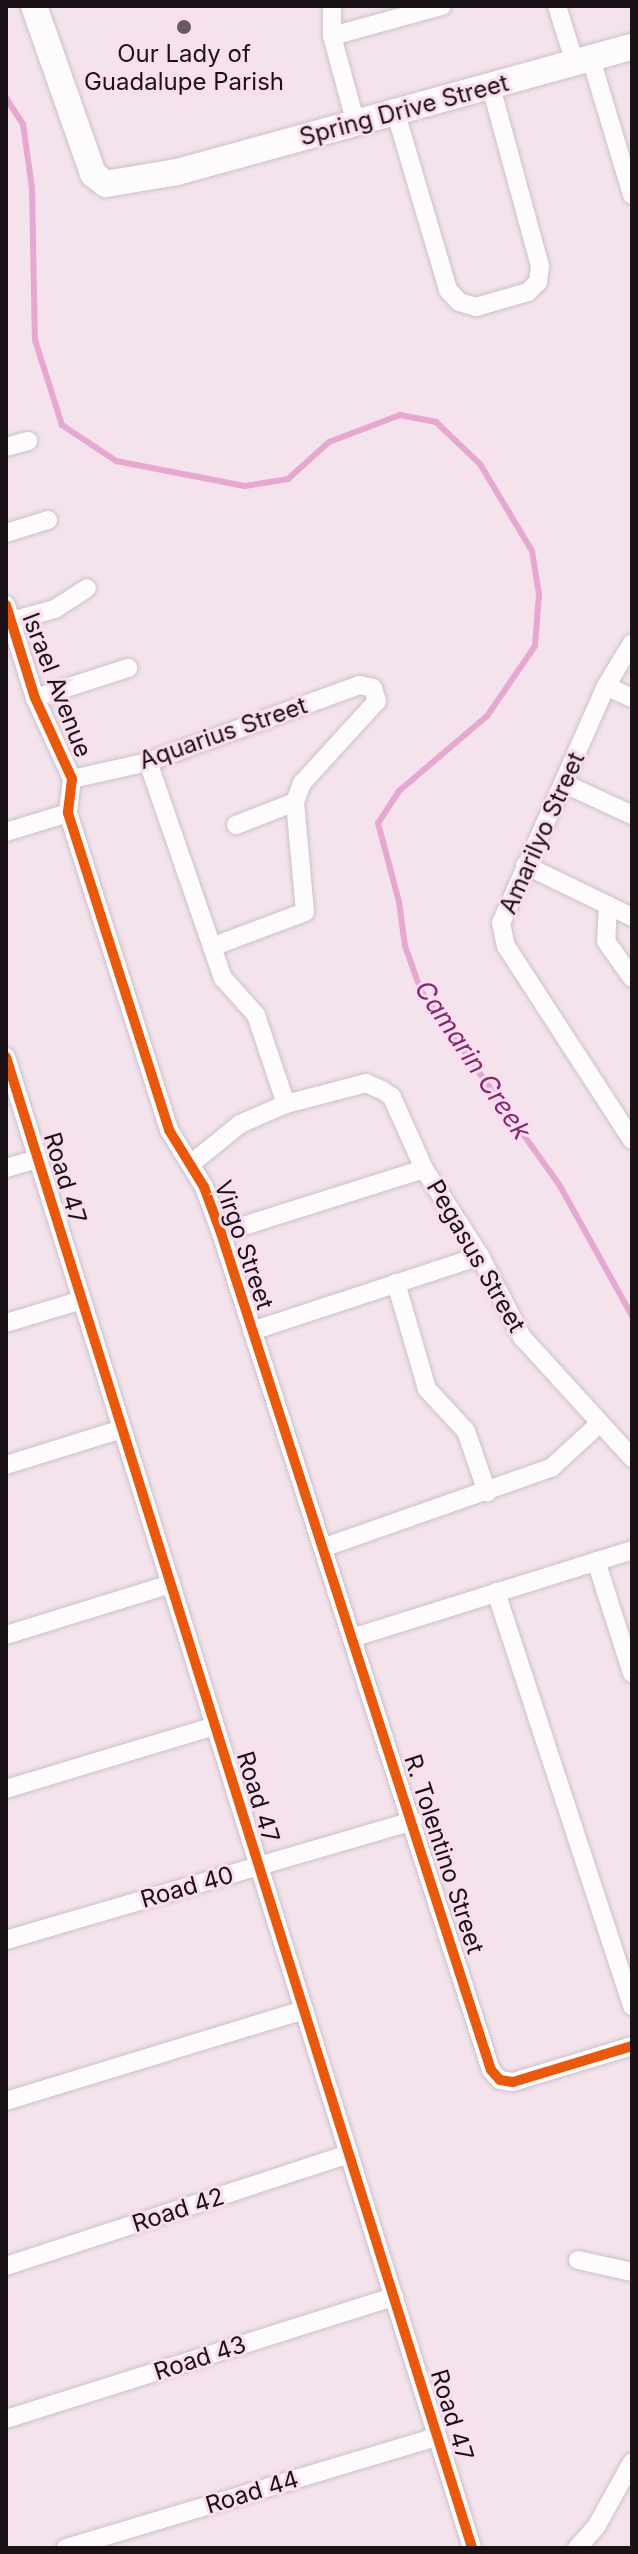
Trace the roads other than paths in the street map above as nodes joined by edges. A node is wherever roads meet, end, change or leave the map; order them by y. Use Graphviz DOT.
graph roads {
  1 [pos="34,6"];
  2 [pos="332,6"];
  3 [pos="442,6"];
  4 [pos="557,6"];
  5 [pos="332,36"];
  6 [pos="632,47"];
  7 [pos="583,61"];
  8 [pos="491,87"];
  9 [pos="396,114"];
  10 [pos="356,124"];
  11 [pos="624,141"];
  12 [pos="632,195"];
  13 [pos="28,441"];
  14 [pos="6,447"];
  15 [pos="48,520"];
  16 [pos="6,533"];
  17 [pos="87,588"];
  18 [pos="9,613"];
  19 [pos="632,643"];
  20 [pos="128,668"];
  21 [pos="606,686"];
  22 [pos="35,698"];
  23 [pos="632,698"];
  24 [pos="148,762"];
  25 [pos="72,779"];
  26 [pos="565,784"];
  27 [pos="295,802"];
  28 [pos="68,813"];
  29 [pos="632,815"];
  30 [pos="236,825"];
  31 [pos="6,832"];
  32 [pos="525,865"];
  33 [pos="608,905"];
  34 [pos="632,917"];
  35 [pos="214,946"];
  36 [pos="632,978"];
  37 [pos="6,1057"];
  38 [pos="286,1104"];
  39 [pos="632,1140"];
  40 [pos="38,1159"];
  41 [pos="192,1163"];
  42 [pos="6,1168"];
  43 [pos="424,1169"];
  44 [pos="221,1233"];
  45 [pos="480,1256"];
  46 [pos="396,1283"];
  47 [pos="82,1300"];
  48 [pos="6,1323"];
  49 [pos="252,1331"];
  50 [pos="598,1425"];
  51 [pos="122,1429"];
  52 [pos="632,1458"];
  53 [pos="6,1465"];
  54 [pos="487,1492"];
  55 [pos="325,1547"];
  56 [pos="632,1550"];
  57 [pos="596,1561"];
  58 [pos="171,1584"];
  59 [pos="496,1592"];
  60 [pos="6,1635"];
  61 [pos="352,1638"];
  62 [pos="632,1673"];
  63 [pos="215,1726"];
  64 [pos="6,1789"];
  65 [pos="413,1821"];
  66 [pos="259,1866"];
  67 [pos="6,1940"];
  68 [pos="632,2006"];
  69 [pos="304,2010"];
  70 [pos="632,2046"];
  71 [pos="6,2101"];
  72 [pos="349,2154"];
  73 [pos="578,2260"];
  74 [pos="6,2266"];
  75 [pos="632,2272"];
  76 [pos="394,2297"];
  77 [pos="6,2419"];
  78 [pos="437,2437"];
  79 [pos="632,2462"];
  80 [pos="66,2548"];
  81 [pos="472,2548"];
  82 [pos="577,2548"];
  1 -- 10 [label="street, Spring Drive Street"];
  2 -- 5 [label="street"];
  3 -- 5 [label="street"];
  4 -- 7 [label="street"];
  5 -- 10 [label="street"];
  6 -- 7 [label="street, Spring Drive Street"];
  7 -- 8 [label="street, Spring Drive Street"];
  7 -- 11 [label="street"];
  8 -- 9 [label="street, Spring Drive Street"];
  8 -- 9 [label="street"];
  9 -- 10 [label="street, Spring Drive Street"];
  11 -- 12 [label="street"];
  13 -- 14 [label="street"];
  15 -- 16 [label="street"];
  17 -- 18 [label="street"];
  18 -- 22 [label="street, Israel Avenue"];
  19 -- 21 [label="street, Amarilyo Street"];
  20 -- 22 [label="street"];
  21 -- 23 [label="street"];
  21 -- 26 [label="street, Amarilyo Street"];
  22 -- 25 [label="street, Israel Avenue"];
  24 -- 25 [label="street, Aquarius Street"];
  24 -- 27 [label="street, Aquarius Street"];
  24 -- 35 [label="street"];
  25 -- 28 [label="street, Virgo Street"];
  26 -- 29 [label="street"];
  26 -- 32 [label="street, Amarilyo Street"];
  27 -- 30 [label="street"];
  27 -- 35 [label="street"];
  28 -- 31 [label="street"];
  28 -- 41 [label="street, Virgo Street"];
  32 -- 33 [label="street"];
  32 -- 39 [label="street, Amarilyo Street"];
  33 -- 34 [label="street"];
  33 -- 36 [label="street"];
  35 -- 38 [label="street"];
  37 -- 40 [label="street, Road 47"];
  38 -- 41 [label="street"];
  38 -- 43 [label="street, Pegasus Street"];
  40 -- 42 [label="street"];
  40 -- 47 [label="street, Road 47"];
  41 -- 44 [label="street, Virgo Street"];
  43 -- 44 [label="street"];
  43 -- 45 [label="street, Pegasus Street"];
  44 -- 49 [label="street, Virgo Street"];
  45 -- 46 [label="street"];
  45 -- 50 [label="street, Pegasus Street"];
  46 -- 49 [label="street"];
  46 -- 54 [label="street"];
  47 -- 48 [label="street"];
  47 -- 51 [label="street, Road 47"];
  49 -- 55 [label="street, Virgo Street"];
  50 -- 52 [label="street, Pegasus Street"];
  50 -- 54 [label="street"];
  51 -- 53 [label="street"];
  51 -- 58 [label="street, Road 47"];
  54 -- 55 [label="street"];
  55 -- 61 [label="street, Virgo Street"];
  56 -- 57 [label="street"];
  57 -- 59 [label="street"];
  57 -- 62 [label="street"];
  58 -- 60 [label="street"];
  58 -- 63 [label="street, Road 47"];
  59 -- 61 [label="street"];
  59 -- 68 [label="street"];
  61 -- 65 [label="street, R. Tolentino Street"];
  63 -- 64 [label="street"];
  63 -- 66 [label="street, Road 47"];
  65 -- 66 [label="street, Road 40"];
  65 -- 70 [label="street, R. Tolentino Street"];
  66 -- 67 [label="street, Road 40"];
  66 -- 69 [label="street, Road 47"];
  69 -- 71 [label="street"];
  69 -- 72 [label="street, Road 47"];
  72 -- 74 [label="street, Road 42"];
  72 -- 76 [label="street, Road 47"];
  73 -- 75 [label="street"];
  76 -- 77 [label="street, Road 43"];
  76 -- 78 [label="street, Road 47"];
  78 -- 80 [label="street, Road 44"];
  78 -- 81 [label="street, Road 47"];
  79 -- 82 [label="street"];
}
